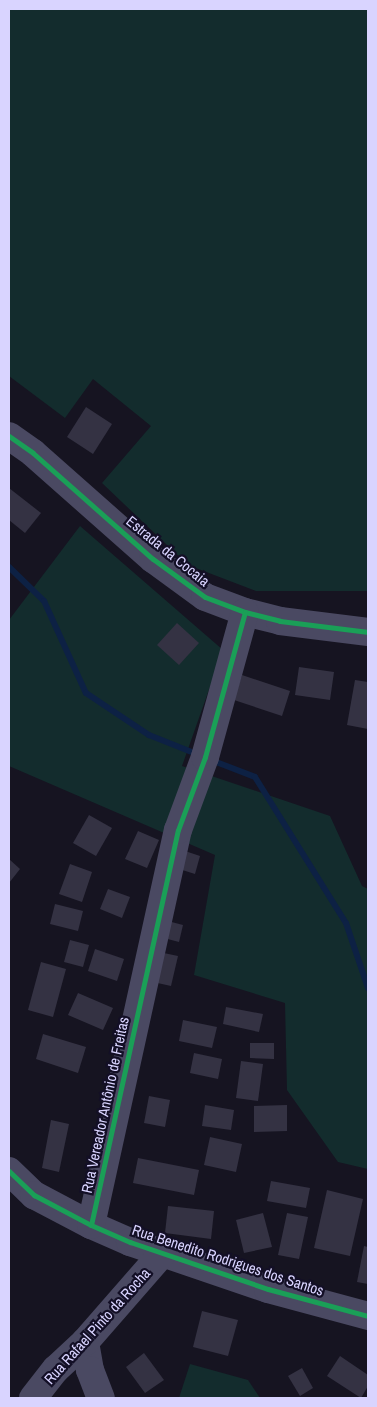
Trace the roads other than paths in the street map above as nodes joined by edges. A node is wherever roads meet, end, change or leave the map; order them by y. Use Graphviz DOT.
graph roads {
  1 [pos="9,436"];
  2 [pos="245,612"];
  3 [pos="368,632"];
  4 [pos="9,1171"];
  5 [pos="91,1225"];
  6 [pos="161,1255"];
  7 [pos="368,1316"];
  8 [pos="85,1342"];
  9 [pos="33,1398"];
  10 [pos="101,1398"];
  1 -- 2 [label="street, Estrada da Cocaia"];
  2 -- 3 [label="street, Estrada da Cocaia"];
  2 -- 5 [label="street, Rua Vereador Antônio de Freitas"];
  4 -- 5 [label="street, Rua Benedito Rodrigues dos Santos"];
  5 -- 6 [label="street, Rua Benedito Rodrigues dos Santos"];
  6 -- 7 [label="street, Rua Benedito Rodrigues dos Santos"];
  6 -- 8 [label="street, Rua Rafael Pinto da Rocha"];
  8 -- 9 [label="street, Rua Rafael Pinto da Rocha"];
  8 -- 10 [label="street"];
}
